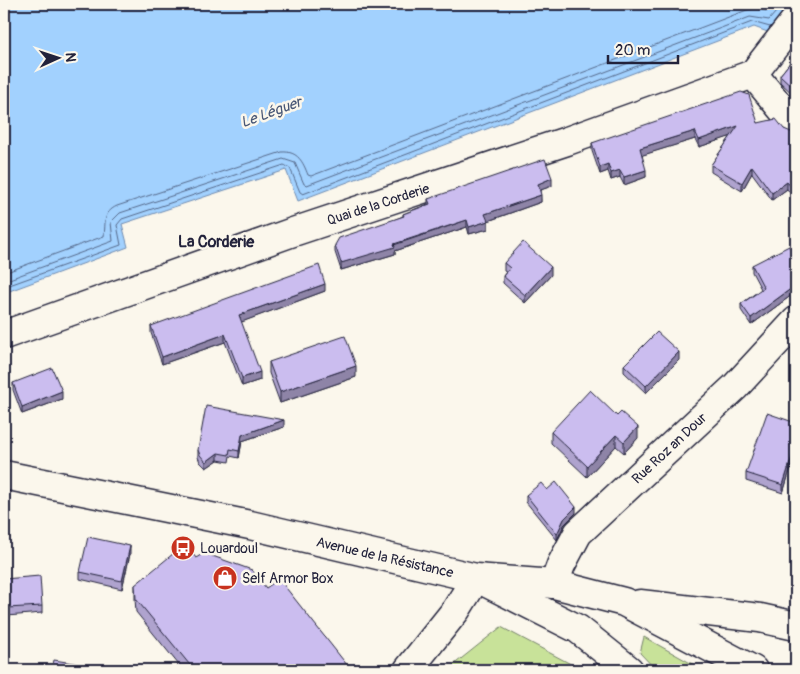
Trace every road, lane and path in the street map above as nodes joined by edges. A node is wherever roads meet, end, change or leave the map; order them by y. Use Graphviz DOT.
graph roads {
  1 [pos="796,19"];
  2 [pos="753,74"];
  3 [pos="796,126"];
  4 [pos="796,321"];
  5 [pos="4,335"];
  6 [pos="4,475"];
  7 [pos="476,578"];
  8 [pos="554,584"];
  9 [pos="624,602"];
  10 [pos="796,626"];
  11 [pos="408,670"];
  12 [pos="629,670"];
  13 [pos="753,670"];
  1 -- 2 [label="street"];
  2 -- 3 [label="street"];
  2 -- 5 [label="street, Quai de la Corderie"];
  4 -- 8 [label="street, Rue Roz an Dour"];
  6 -- 7 [label="street, Avenue de la Résistance"];
  7 -- 8 [label="street, Avenue de la Résistance"];
  7 -- 11 [label="street"];
  7 -- 12 [label="street"];
  8 -- 9 [label="street, Avenue de la Résistance"];
  9 -- 10 [label="street"];
  9 -- 13 [label="street, Avenue de la Résistance"];
}
